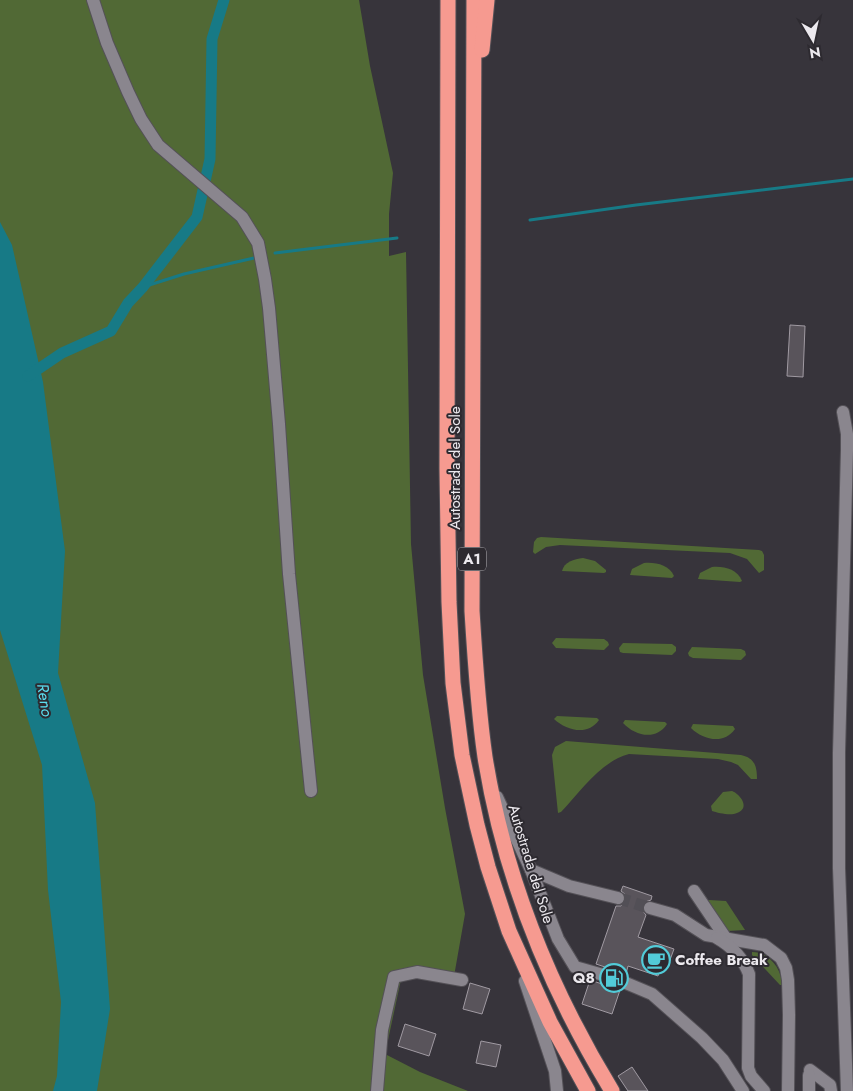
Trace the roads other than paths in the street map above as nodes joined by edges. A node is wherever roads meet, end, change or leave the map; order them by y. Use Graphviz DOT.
graph roads {
  1 [pos="93,0"];
  2 [pos="438,0"];
  3 [pos="448,0"];
  4 [pos="474,0"];
  5 [pos="487,0"];
  6 [pos="447,73"];
  7 [pos="474,106"];
  8 [pos="843,412"];
  9 [pos="490,784"];
  10 [pos="311,791"];
  11 [pos="531,870"];
  12 [pos="694,891"];
  13 [pos="618,898"];
  14 [pos="650,908"];
  15 [pos="509,931"];
  16 [pos="711,936"];
  17 [pos="725,937"];
  18 [pos="462,980"];
  19 [pos="377,1091"];
  20 [pos="557,1091"];
  21 [pos="588,1091"];
  22 [pos="612,1091"];
  23 [pos="743,1091"];
  24 [pos="764,1091"];
  25 [pos="788,1091"];
  26 [pos="809,1091"];
  27 [pos="831,1091"];
  28 [pos="847,1091"];
  1 -- 10 [label="lane"];
  2 -- 6 [label="highway"];
  3 -- 6 [label="highway, Autostrada del Sole / A1"];
  4 -- 7 [label="highway, Autostrada del Sole / A1"];
  5 -- 7 [label="highway"];
  6 -- 15 [label="highway, Autostrada del Sole / A1"];
  7 -- 9 [label="highway, Autostrada del Sole / A1"];
  8 -- 28 [label="lane"];
  9 -- 11 [label="lane"];
  9 -- 22 [label="highway, Autostrada del Sole / A1"];
  11 -- 13 [label="lane"];
  11 -- 23 [label="lane"];
  12 -- 17 [label="lane"];
  14 -- 16 [label="lane"];
  15 -- 20 [label="lane"];
  15 -- 21 [label="highway, Autostrada del Sole / A1"];
  16 -- 17 [label="lane"];
  16 -- 24 [label="lane"];
  17 -- 25 [label="lane"];
  18 -- 19 [label="lane"];
  26 -- 27 [label="lane"];
}
